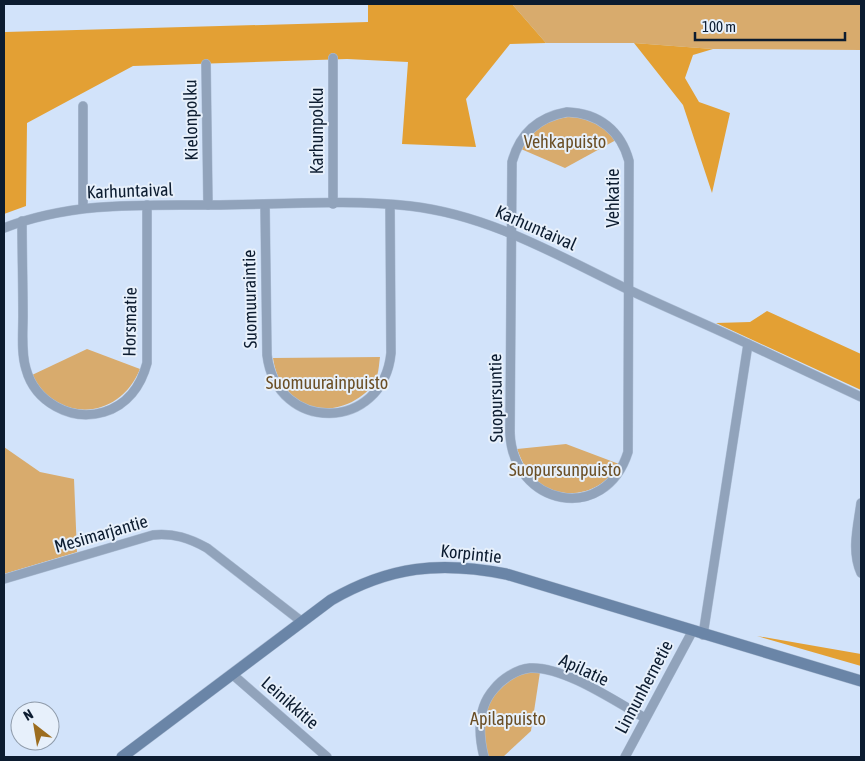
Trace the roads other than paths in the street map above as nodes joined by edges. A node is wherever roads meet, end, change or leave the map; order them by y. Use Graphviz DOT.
graph roads {
  1 [pos="333,58"];
  2 [pos="206,64"];
  3 [pos="83,106"];
  4 [pos="333,204"];
  5 [pos="146,205"];
  6 [pos="208,205"];
  7 [pos="265,205"];
  8 [pos="390,205"];
  9 [pos="83,208"];
  10 [pos="22,221"];
  11 [pos="4,228"];
  12 [pos="511,232"];
  13 [pos="629,290"];
  14 [pos="748,344"];
  15 [pos="861,396"];
  16 [pos="861,504"];
  17 [pos="861,573"];
  18 [pos="4,579"];
  19 [pos="301,621"];
  20 [pos="698,633"];
  21 [pos="232,674"];
  22 [pos="861,681"];
  23 [pos="645,718"];
  24 [pos="122,757"];
  25 [pos="327,757"];
  26 [pos="484,757"];
  27 [pos="625,757"];
  1 -- 4 [label="street, Karhunpolku"];
  2 -- 6 [label="street, Kielonpolku"];
  3 -- 9 [label="street"];
  4 -- 7 [label="street, Karhuntaival"];
  4 -- 8 [label="street, Karhuntaival"];
  5 -- 6 [label="street, Karhuntaival"];
  5 -- 9 [label="street, Karhuntaival"];
  5 -- 10 [label="street, Horsmatie"];
  6 -- 7 [label="street, Karhuntaival"];
  7 -- 8 [label="street, Suomuuraintie"];
  8 -- 12 [label="street, Karhuntaival"];
  9 -- 10 [label="street, Karhuntaival"];
  10 -- 11 [label="street, Karhuntaival"];
  12 -- 13 [label="street, Karhuntaival"];
  12 -- 13 [label="street, Vehkatie"];
  12 -- 13 [label="street, Suopursuntie"];
  13 -- 14 [label="street, Karhuntaival"];
  14 -- 15 [label="street, Karhuntaival"];
  14 -- 20 [label="street"];
  16 -- 17 [label="street"];
  18 -- 19 [label="street, Mesimarjantie"];
  19 -- 20 [label="street, Korpintie"];
  19 -- 21 [label="street, Korpintie"];
  20 -- 22 [label="street, Korpintie"];
  20 -- 23 [label="street, Linnunhernetie"];
  21 -- 24 [label="street, Korpintie"];
  21 -- 25 [label="street, Leinikkitie"];
  23 -- 26 [label="street, Apilatie"];
  23 -- 27 [label="street, Linnunhernetie"];
}
